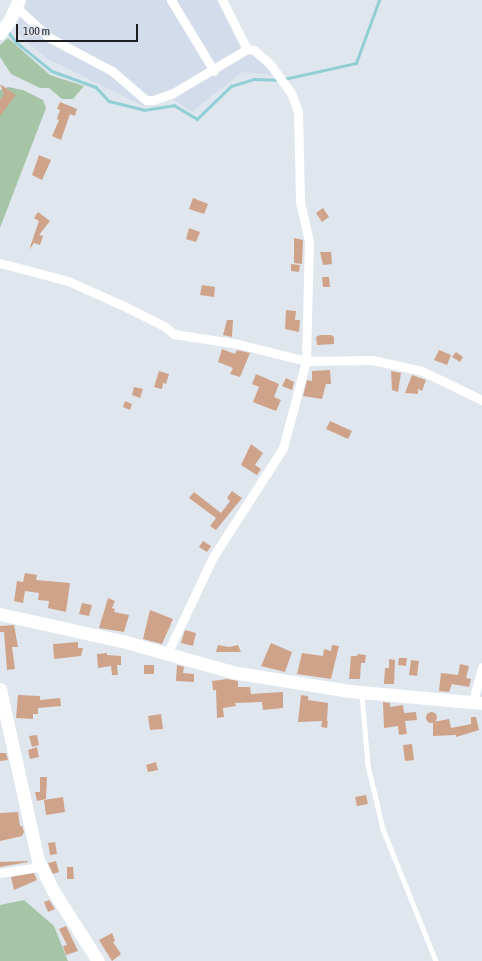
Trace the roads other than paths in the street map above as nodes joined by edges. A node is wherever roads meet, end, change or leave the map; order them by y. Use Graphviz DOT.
graph roads {
  1 [pos="172,0"];
  2 [pos="222,0"];
  3 [pos="17,3"];
  4 [pos="0,33"];
  5 [pos="247,49"];
  6 [pos="214,71"];
  7 [pos="0,263"];
  8 [pos="306,361"];
  9 [pos="482,400"];
  10 [pos="0,614"];
  11 [pos="167,654"];
  12 [pos="482,667"];
  13 [pos="0,689"];
  14 [pos="362,692"];
  15 [pos="477,702"];
  16 [pos="39,862"];
  17 [pos="0,873"];
  18 [pos="98,961"];
  19 [pos="436,961"];
  1 -- 6 [label="street"];
  2 -- 5 [label="street"];
  3 -- 4 [label="street"];
  3 -- 6 [label="street"];
  5 -- 6 [label="street"];
  5 -- 8 [label="street"];
  7 -- 8 [label="street"];
  8 -- 9 [label="street"];
  8 -- 11 [label="street"];
  10 -- 11 [label="street"];
  11 -- 14 [label="street"];
  12 -- 15 [label="street"];
  13 -- 16 [label="street"];
  14 -- 15 [label="street"];
  14 -- 19 [label="lane"];
  16 -- 17 [label="street"];
  16 -- 18 [label="street"];
}
